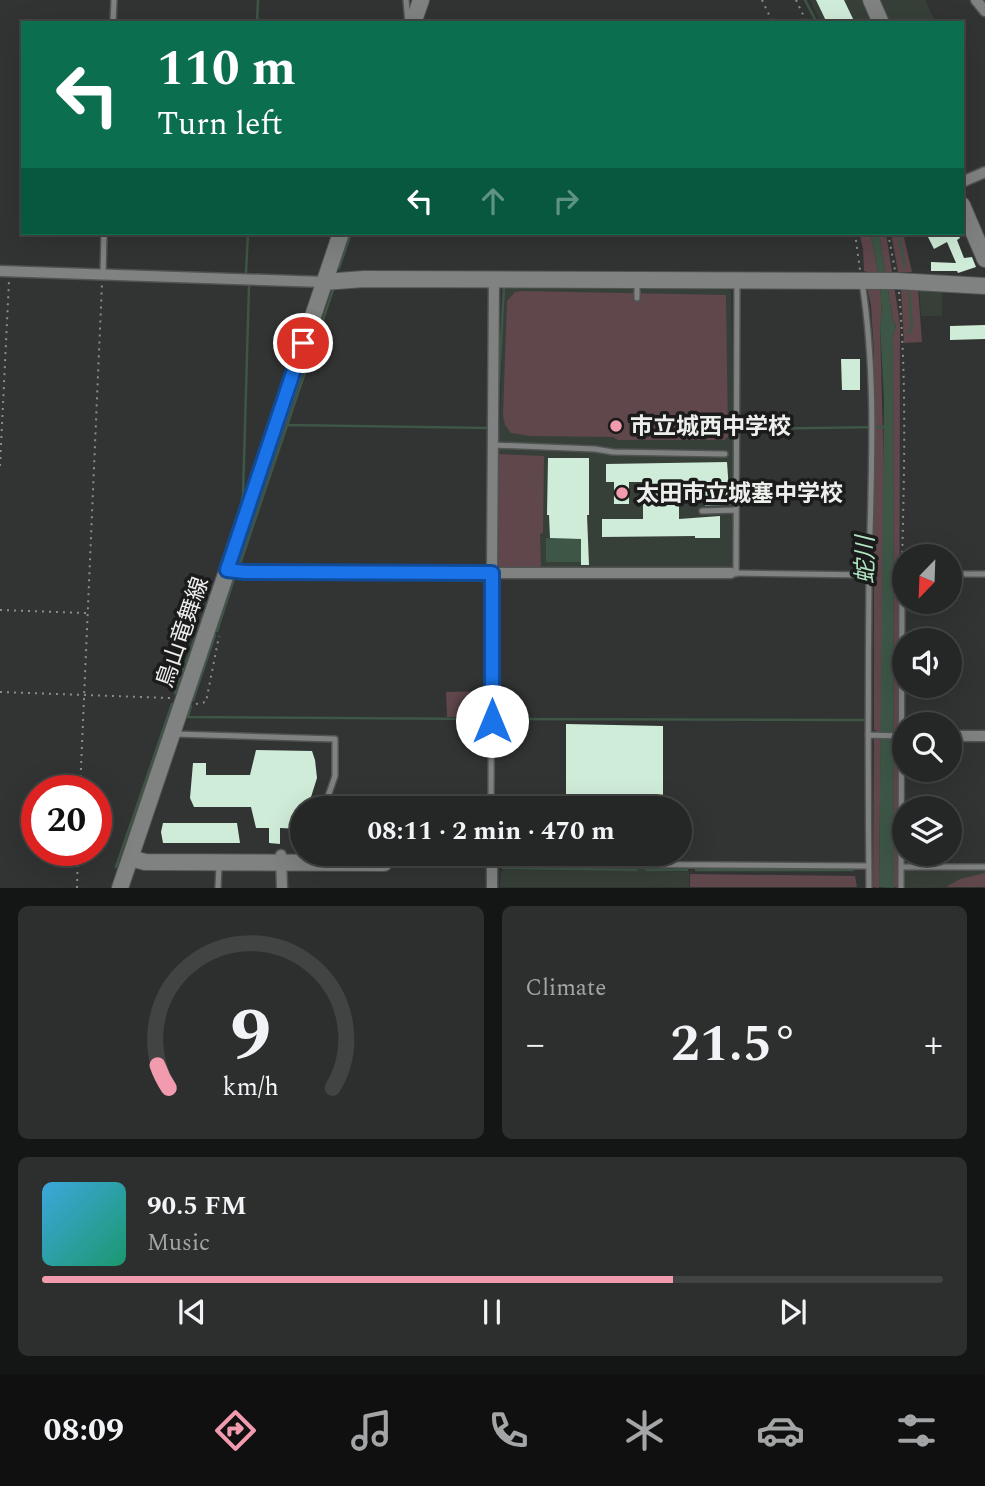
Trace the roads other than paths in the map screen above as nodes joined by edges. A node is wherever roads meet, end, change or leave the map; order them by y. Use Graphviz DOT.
graph roads {
  1 [pos="114,0"];
  2 [pos="406,0"];
  3 [pos="421,0"];
  4 [pos="870,0"];
  5 [pos="976,0"];
  6 [pos="985,12"];
  7 [pos="113,21"];
  8 [pos="411,21"];
  9 [pos="412,21"];
  10 [pos="880,21"];
  11 [pos="985,172"];
  12 [pos="964,181"];
  13 [pos="964,210"];
  14 [pos="104,235"];
  15 [pos="340,235"];
  16 [pos="985,259"];
  17 [pos="5,271"];
  18 [pos="103,275"];
  19 [pos="494,279"];
  20 [pos="737,281"];
  21 [pos="864,281"];
  22 [pos="324,282"];
  23 [pos="637,285"];
  24 [pos="985,286"];
  25 [pos="637,298"];
  26 [pos="493,445"];
  27 [pos="725,454"];
  28 [pos="736,510"];
  29 [pos="702,511"];
  30 [pos="227,570"];
  31 [pos="492,573"];
  32 [pos="733,573"];
  33 [pos="962,574"];
  34 [pos="869,575"];
  35 [pos="985,575"];
  36 [pos="904,614"];
  37 [pos="903,712"];
  38 [pos="172,733"];
  39 [pos="870,735"];
  40 [pos="892,736"];
  41 [pos="962,736"];
  42 [pos="985,736"];
  43 [pos="901,782"];
  44 [pos="328,796"];
  45 [pos="491,796"];
  46 [pos="131,853"];
  47 [pos="281,858"];
  48 [pos="290,858"];
  49 [pos="219,859"];
  50 [pos="692,863"];
  51 [pos="491,866"];
  52 [pos="868,866"];
  53 [pos="902,867"];
  54 [pos="985,867"];
  55 [pos="120,887"];
  56 [pos="218,887"];
  57 [pos="282,887"];
  58 [pos="492,887"];
  59 [pos="869,887"];
  60 [pos="901,887"];
  1 -- 7 [label="lane"];
  2 -- 8 [label="lane"];
  3 -- 9 [label="street"];
  4 -- 10 [label="street"];
  5 -- 6 [label="street"];
  11 -- 12 [label="street"];
  13 -- 16 [label="street"];
  14 -- 18 [label="lane"];
  15 -- 22 [label="street, 鳥山竜舞線"];
  17 -- 18 [label="street"];
  18 -- 22 [label="street"];
  19 -- 22 [label="street"];
  19 -- 23 [label="street"];
  19 -- 26 [label="street"];
  20 -- 21 [label="street"];
  20 -- 23 [label="street"];
  20 -- 28 [label="lane"];
  21 -- 24 [label="street"];
  21 -- 34 [label="lane"];
  22 -- 30 [label="street, 鳥山竜舞線"];
  23 -- 25 [label="lane"];
  26 -- 27 [label="lane"];
  26 -- 31 [label="street"];
  28 -- 29 [label="lane"];
  28 -- 32 [label="lane"];
  30 -- 31 [label="lane"];
  30 -- 38 [label="street, 鳥山竜舞線"];
  31 -- 32 [label="street"];
  31 -- 45 [label="lane"];
  32 -- 34 [label="lane"];
  33 -- 35 [label="lane"];
  34 -- 39 [label="lane"];
  36 -- 37 [label="lane"];
  38 -- 44 [label="lane"];
  38 -- 46 [label="street, 鳥山竜舞線"];
  39 -- 40 [label="lane"];
  39 -- 52 [label="lane"];
  41 -- 42 [label="street"];
  43 -- 53 [label="lane"];
  46 -- 49 [label="street"];
  46 -- 55 [label="street, 鳥山竜舞線"];
  47 -- 48 [label="street"];
  47 -- 49 [label="street"];
  47 -- 57 [label="street"];
  49 -- 56 [label="lane"];
  50 -- 52 [label="lane"];
  51 -- 58 [label="street"];
  52 -- 59 [label="lane"];
  53 -- 54 [label="lane"];
  53 -- 60 [label="lane"];
}
